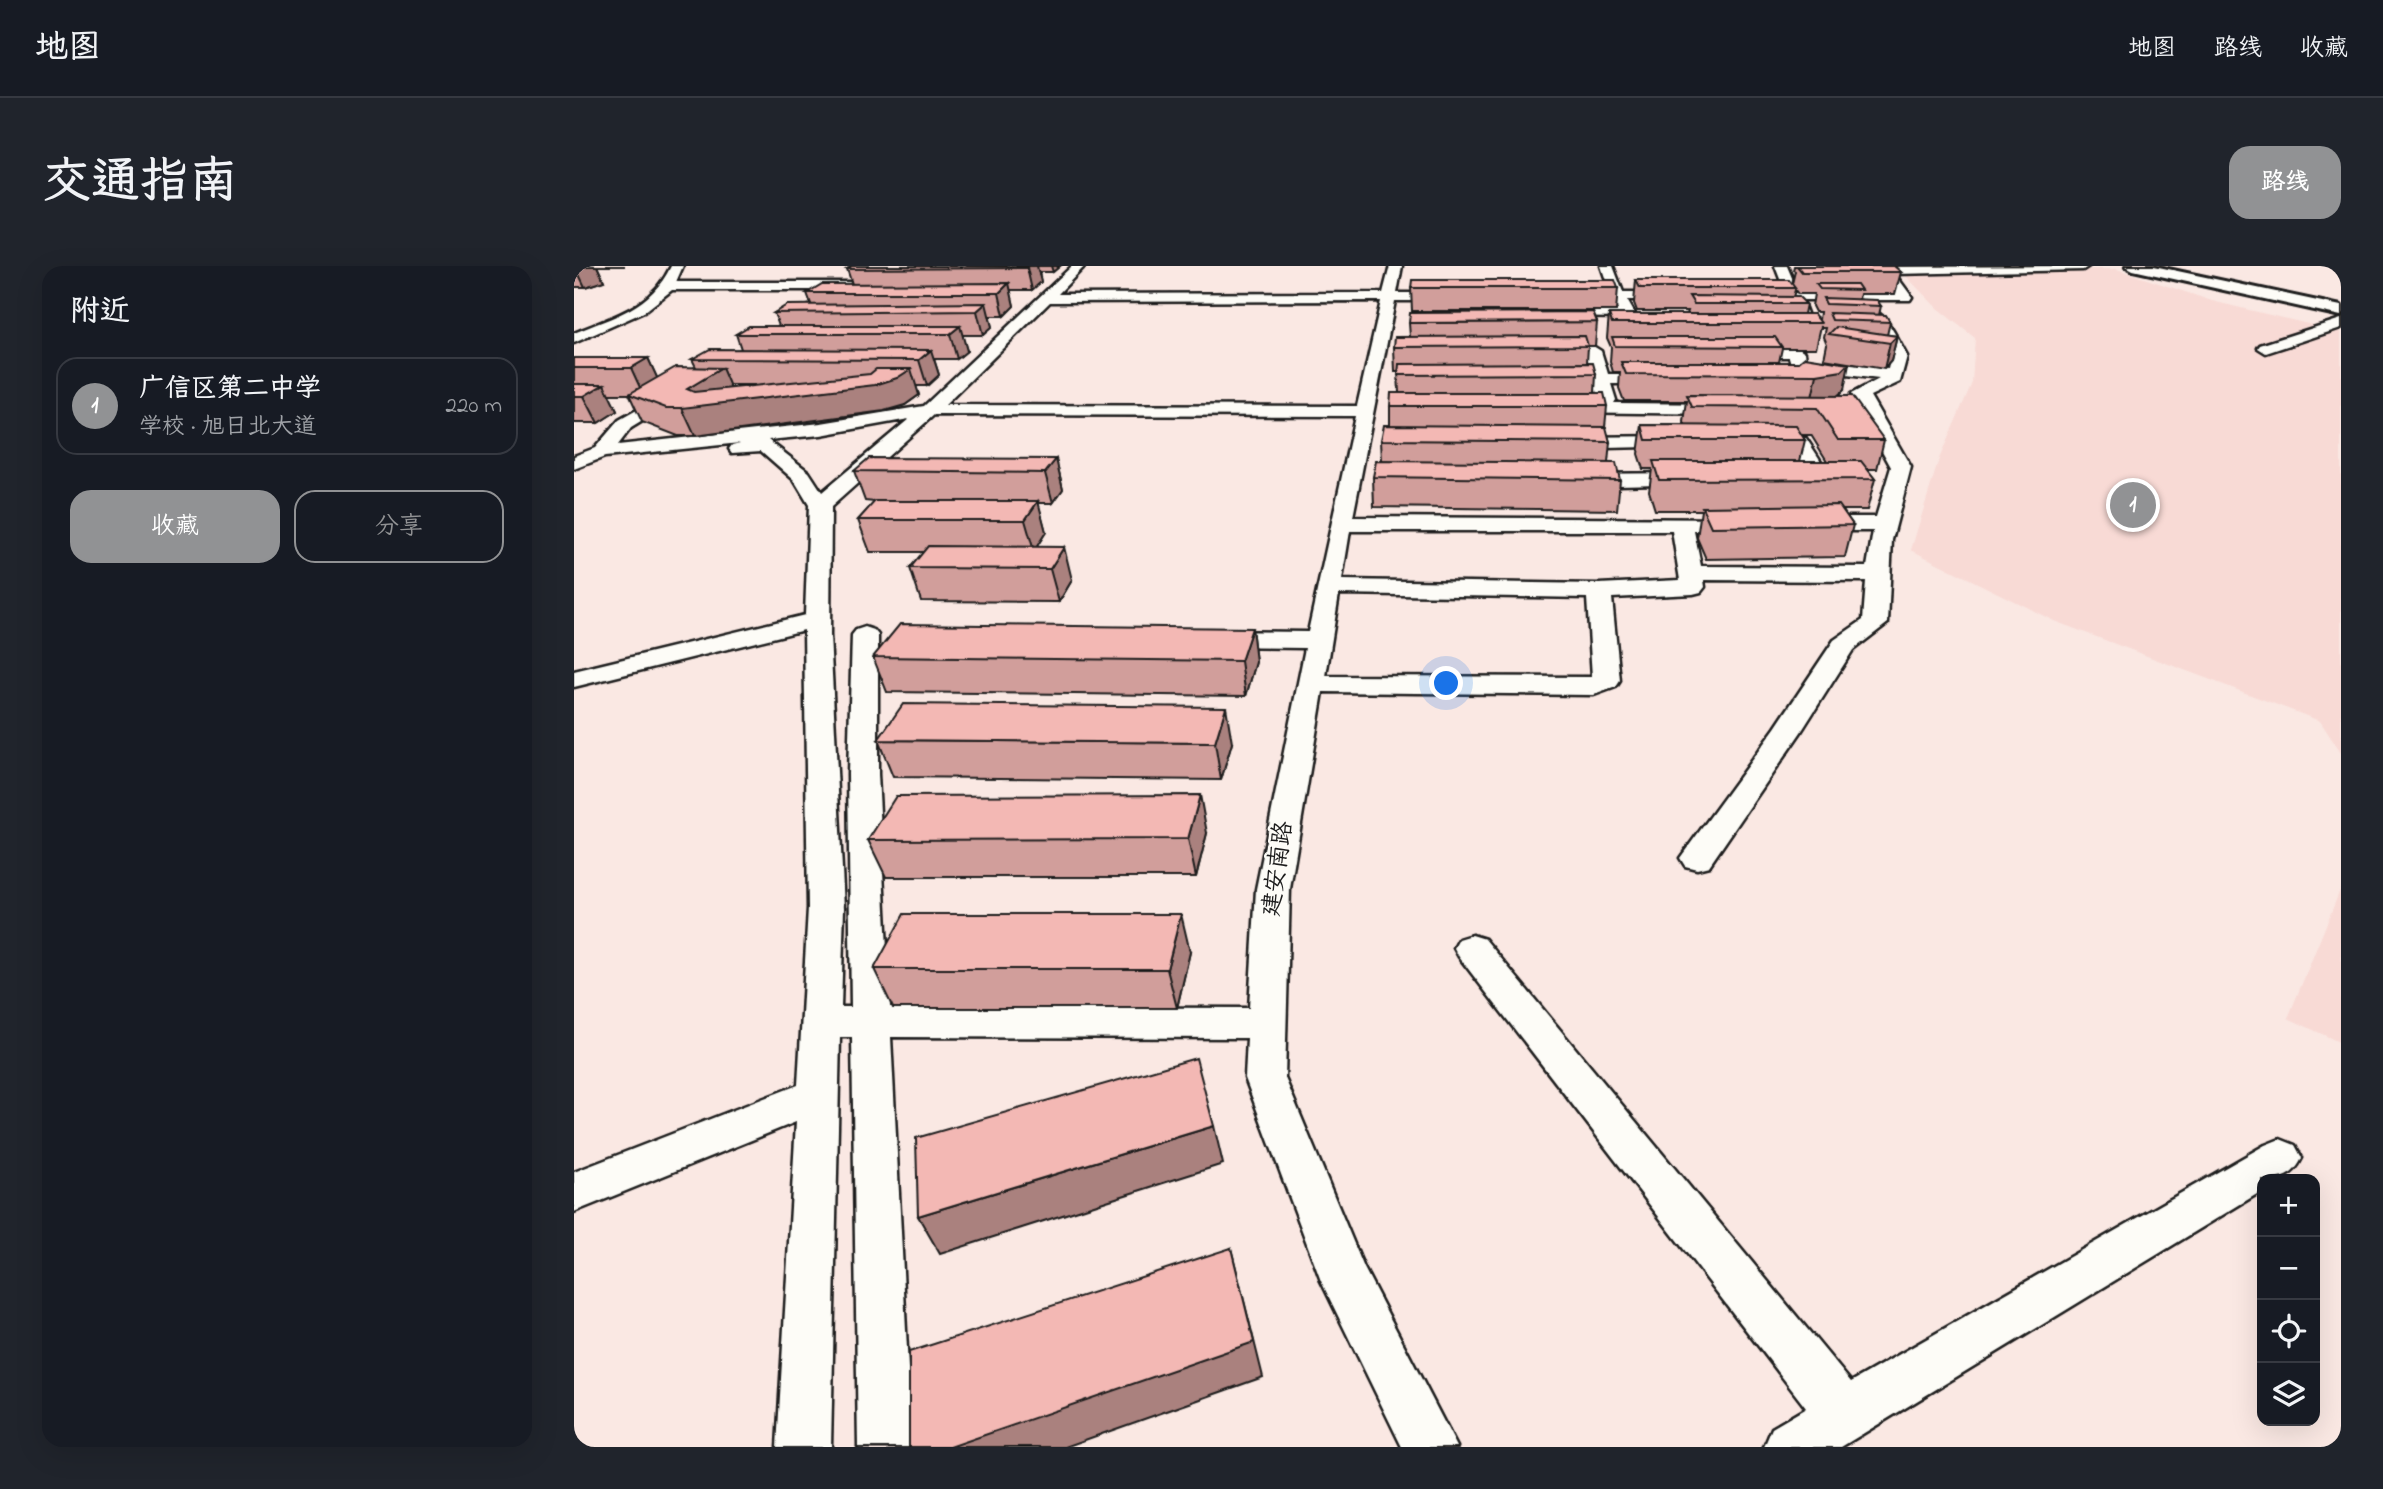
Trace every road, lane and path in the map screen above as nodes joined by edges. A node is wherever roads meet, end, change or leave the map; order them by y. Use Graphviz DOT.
graph roads {
  1 [pos="677,266"];
  2 [pos="1079,266"];
  3 [pos="1607,266"];
  4 [pos="1781,266"];
  5 [pos="2084,266"];
  6 [pos="2133,266"];
  7 [pos="866,276"];
  8 [pos="668,286"];
  9 [pos="849,286"];
  10 [pos="1578,296"];
  11 [pos="1618,296"];
  12 [pos="1699,296"];
  13 [pos="1739,296"];
  14 [pos="1793,296"];
  15 [pos="1430,297"];
  16 [pos="1046,298"];
  17 [pos="819,304"];
  18 [pos="1854,307"];
  19 [pos="2341,311"];
  20 [pos="1532,314"];
  21 [pos="1802,319"];
  22 [pos="2341,323"];
  23 [pos="574,338"];
  24 [pos="2266,348"];
  25 [pos="1526,352"];
  26 [pos="1716,352"];
  27 [pos="1819,359"];
  28 [pos="1380,368"];
  29 [pos="1791,375"];
  30 [pos="1895,375"];
  31 [pos="1534,379"];
  32 [pos="1601,379"];
  33 [pos="1683,379"];
  34 [pos="691,383"];
  35 [pos="1542,408"];
  36 [pos="1610,409"];
  37 [pos="1746,409"];
  38 [pos="930,410"];
  39 [pos="821,429"];
  40 [pos="1702,442"];
  41 [pos="1744,442"];
  42 [pos="1550,443"];
  43 [pos="765,445"];
  44 [pos="602,452"];
  45 [pos="1623,461"];
  46 [pos="574,463"];
  47 [pos="574,476"];
  48 [pos="1711,479"];
  49 [pos="1780,479"];
  50 [pos="1559,480"];
  51 [pos="820,505"];
  52 [pos="1341,524"];
  53 [pos="1640,524"];
  54 [pos="1682,524"];
  55 [pos="1763,524"];
  56 [pos="1790,524"];
  57 [pos="1885,524"];
  58 [pos="1692,573"];
  59 [pos="1879,574"];
  60 [pos="1328,587"];
  61 [pos="1598,591"];
  62 [pos="818,627"];
  63 [pos="1181,639"];
  64 [pos="1319,640"];
  65 [pos="574,679"];
  66 [pos="1311,684"];
  67 [pos="1697,858"];
  68 [pos="1472,948"];
  69 [pos="822,1021"];
  70 [pos="873,1021"];
  71 [pos="1267,1023"];
  72 [pos="819,1096"];
  73 [pos="2280,1158"];
  74 [pos="574,1192"];
  75 [pos="1844,1415"];
  76 [pos="804,1447"];
  77 [pos="885,1447"];
  78 [pos="1430,1447"];
  79 [pos="1791,1447"];
  1 -- 8 [label="street"];
  2 -- 16 [label="street"];
  3 -- 11 [label="street"];
  4 -- 14 [label="street"];
  5 -- 18 [label="street"];
  6 -- 19 [label="street"];
  7 -- 9 [label="street"];
  8 -- 9 [label="street"];
  8 -- 23 [label="street"];
  9 -- 17 [label="street"];
  10 -- 11 [label="street"];
  11 -- 12 [label="street"];
  11 -- 20 [label="street"];
  13 -- 14 [label="street"];
  14 -- 18 [label="street"];
  14 -- 21 [label="street"];
  15 -- 28 [label="street"];
  16 -- 28 [label="street"];
  16 -- 38 [label="street"];
  18 -- 30 [label="street"];
  22 -- 24 [label="street"];
  25 -- 32 [label="street"];
  26 -- 27 [label="street"];
  27 -- 29 [label="street"];
  27 -- 30 [label="street"];
  28 -- 38 [label="street"];
  28 -- 52 [label="street, 建安南路"];
  30 -- 57 [label="street"];
  31 -- 32 [label="street"];
  32 -- 33 [label="street"];
  32 -- 36 [label="street"];
  34 -- 44 [label="street"];
  35 -- 36 [label="street"];
  36 -- 37 [label="street"];
  36 -- 45 [label="street"];
  38 -- 39 [label="street"];
  38 -- 51 [label="street"];
  39 -- 43 [label="street"];
  39 -- 44 [label="street"];
  40 -- 45 [label="street"];
  41 -- 49 [label="street"];
  42 -- 45 [label="street"];
  43 -- 47 [label="street"];
  43 -- 51 [label="street"];
  44 -- 46 [label="street"];
  45 -- 48 [label="street"];
  45 -- 50 [label="street"];
  45 -- 53 [label="street"];
  51 -- 62 [label="street"];
  52 -- 53 [label="street"];
  52 -- 60 [label="street, 建安南路"];
  53 -- 54 [label="street"];
  54 -- 55 [label="street"];
  54 -- 58 [label="street"];
  56 -- 57 [label="street"];
  57 -- 59 [label="street"];
  58 -- 59 [label="street"];
  58 -- 61 [label="street"];
  59 -- 67 [label="street"];
  60 -- 61 [label="street"];
  60 -- 64 [label="street, 建安南路"];
  61 -- 66 [label="street"];
  62 -- 65 [label="street"];
  62 -- 69 [label="street"];
  62 -- 70 [label="street"];
  63 -- 64 [label="street"];
  64 -- 66 [label="street, 建安南路"];
  66 -- 71 [label="street, 建安南路"];
  68 -- 75 [label="street"];
  69 -- 70 [label="street"];
  69 -- 72 [label="street"];
  70 -- 71 [label="street"];
  70 -- 77 [label="street"];
  71 -- 78 [label="street, 建安南路"];
  72 -- 74 [label="street"];
  72 -- 76 [label="street"];
  73 -- 75 [label="street"];
  75 -- 79 [label="street"];
}
